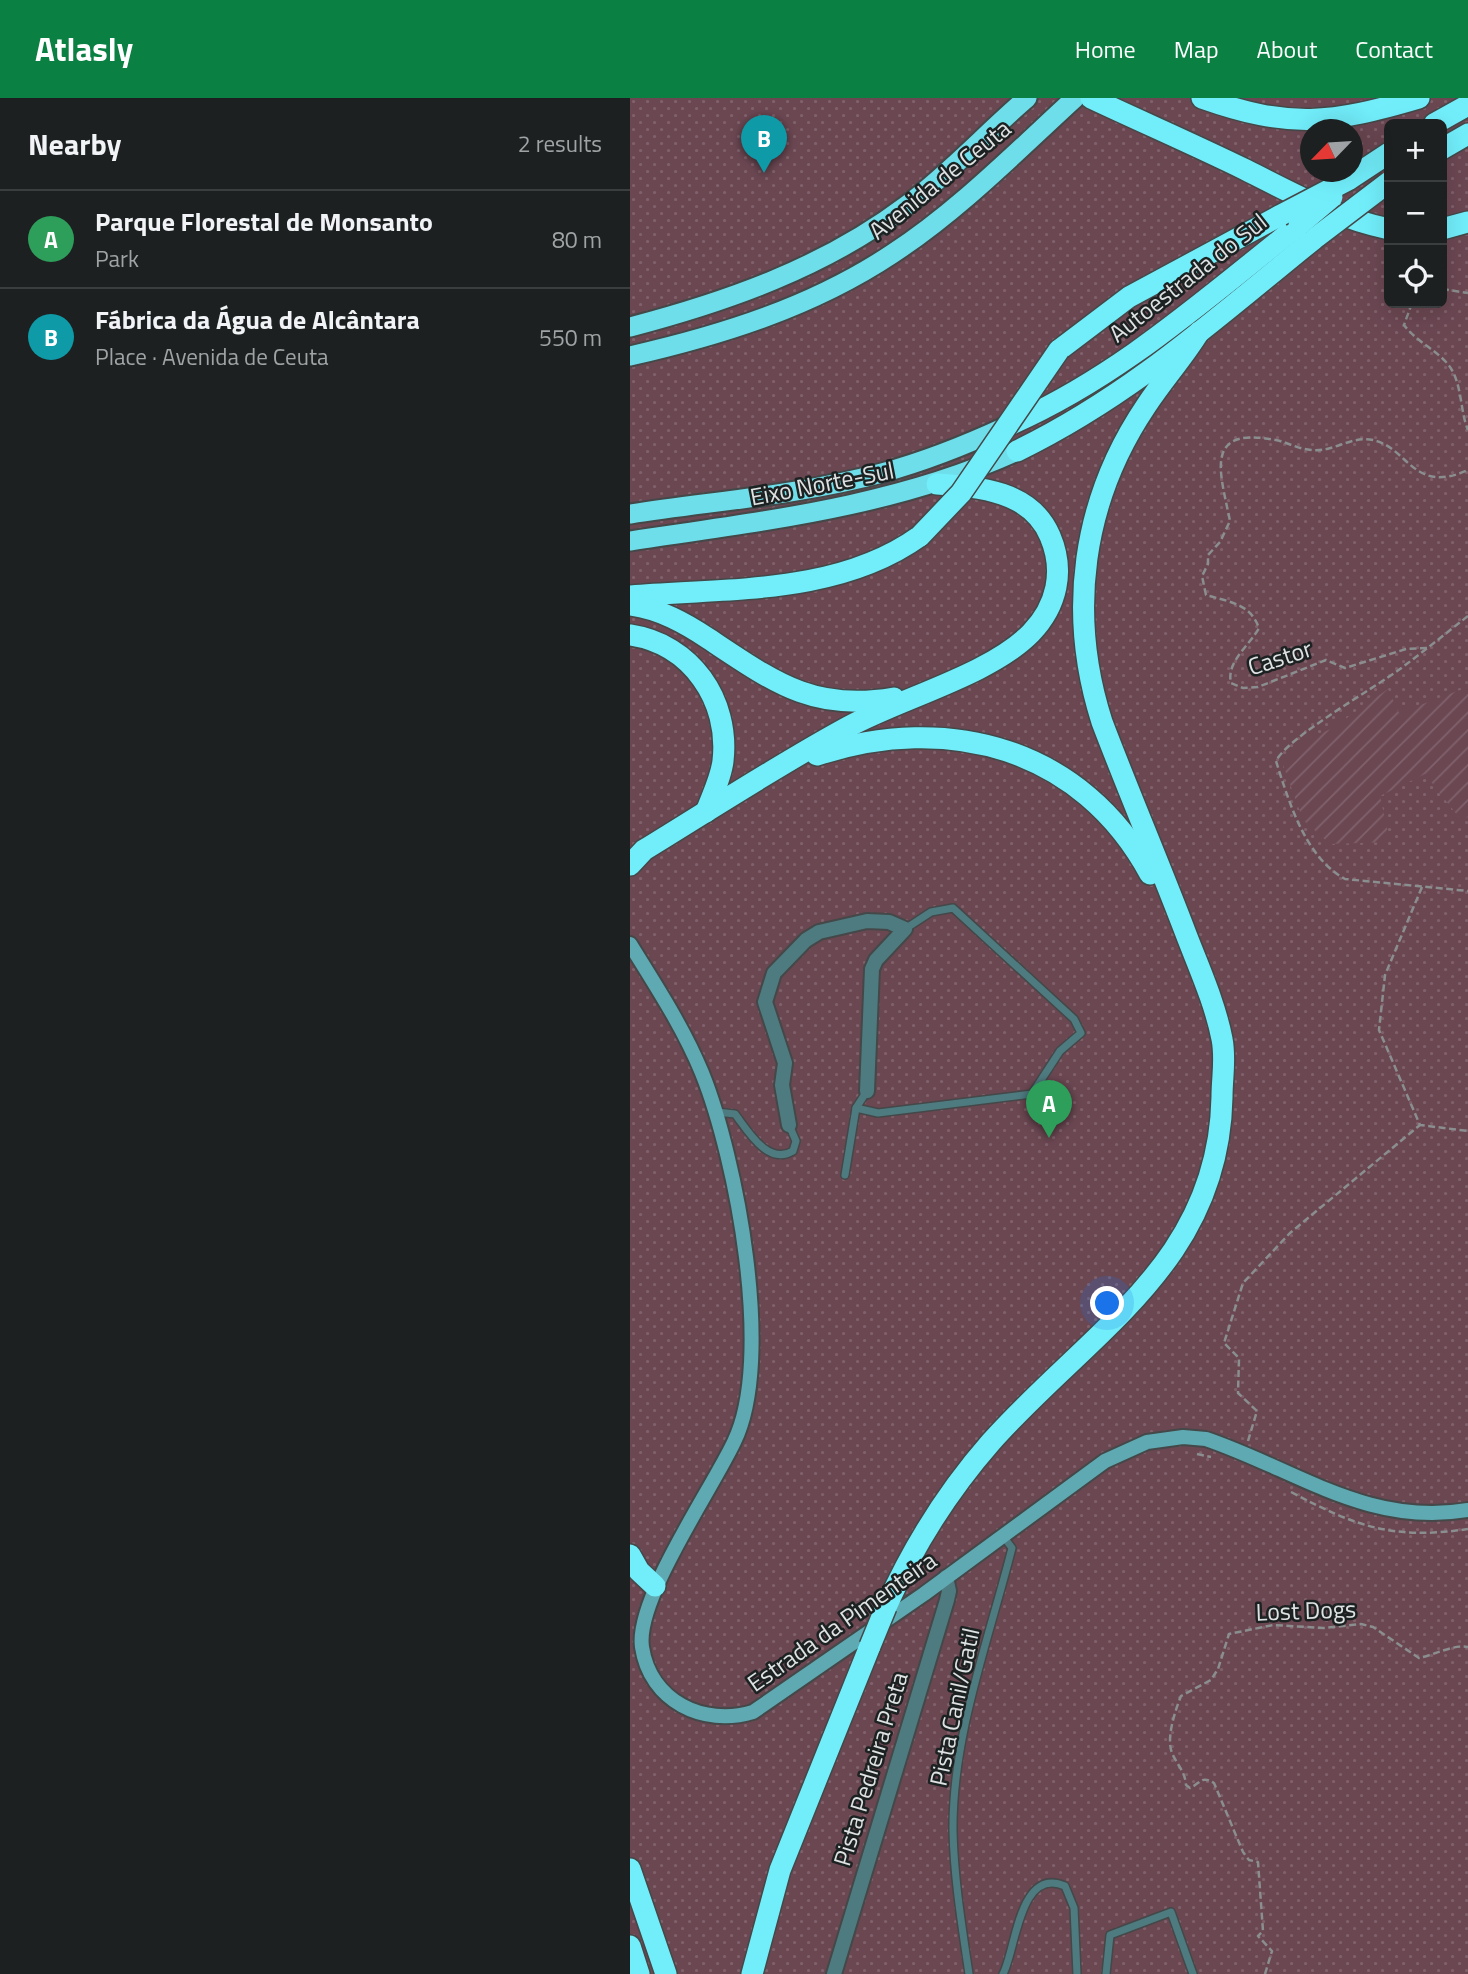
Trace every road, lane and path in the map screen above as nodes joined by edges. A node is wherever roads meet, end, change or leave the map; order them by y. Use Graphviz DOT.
graph roads {
  1 [pos="1027,98"];
  2 [pos="1074,98"];
  3 [pos="1091,98"];
  4 [pos="1202,98"];
  5 [pos="1419,98"];
  6 [pos="1468,105"];
  7 [pos="1443,119"];
  8 [pos="1468,134"];
  9 [pos="1447,146"];
  10 [pos="1384,156"];
  11 [pos="1384,184"];
  12 [pos="1468,222"];
  13 [pos="1298,226"];
  14 [pos="1384,228"];
  15 [pos="1447,228"];
  16 [pos="839,250"];
  17 [pos="856,275"];
  18 [pos="1447,290"];
  19 [pos="1468,293"];
  20 [pos="1410,308"];
  21 [pos="630,327"];
  22 [pos="1199,332"];
  23 [pos="630,356"];
  24 [pos="1007,426"];
  25 [pos="1468,430"];
  26 [pos="1017,452"];
  27 [pos="1468,470"];
  28 [pos="937,484"];
  29 [pos="630,514"];
  30 [pos="630,541"];
  31 [pos="630,596"];
  32 [pos="630,605"];
  33 [pos="1468,616"];
  34 [pos="630,635"];
  35 [pos="1427,648"];
  36 [pos="916,694"];
  37 [pos="779,768"];
  38 [pos="706,812"];
  39 [pos="635,856"];
  40 [pos="1422,887"];
  41 [pos="1468,891"];
  42 [pos="905,929"];
  43 [pos="630,944"];
  44 [pos="1222,1090"];
  45 [pos="867,1091"];
  46 [pos="856,1108"];
  47 [pos="716,1112"];
  48 [pos="789,1125"];
  49 [pos="1420,1125"];
  50 [pos="1468,1131"];
  51 [pos="845,1175"];
  52 [pos="1195,1453"];
  53 [pos="1245,1454"];
  54 [pos="1214,1458"];
  55 [pos="1285,1488"];
  56 [pos="1468,1510"];
  57 [pos="1468,1529"];
  58 [pos="1003,1536"];
  59 [pos="630,1555"];
  60 [pos="946,1577"];
  61 [pos="654,1586"];
  62 [pos="1468,1647"];
  63 [pos="630,1869"];
  64 [pos="630,1946"];
  65 [pos="639,1974"];
  66 [pos="666,1974"];
  67 [pos="752,1974"];
  68 [pos="835,1974"];
  69 [pos="969,1974"];
  70 [pos="1003,1974"];
  71 [pos="1077,1974"];
  72 [pos="1106,1974"];
  73 [pos="1193,1974"];
  74 [pos="1265,1974"];
  1 -- 16 [label="highway, Avenida de Ceuta"];
  2 -- 17 [label="highway, Avenida de Ceuta"];
  3 -- 14 [label="highway"];
  4 -- 5 [label="highway"];
  6 -- 7 [label="highway"];
  8 -- 9 [label="highway"];
  10 -- 13 [label="highway, bridge"];
  11 -- 13 [label="highway, Autoestrada do Sul, bridge"];
  12 -- 15 [label="highway"];
  13 -- 22 [label="highway, Autoestrada do Sul"];
  13 -- 24 [label="highway, Autoestrada do Sul"];
  13 -- 31 [label="highway, bridge"];
  16 -- 17 [label="highway"];
  16 -- 21 [label="highway, Avenida de Ceuta"];
  17 -- 23 [label="highway, Avenida de Ceuta"];
  18 -- 19 [label="path"];
  20 -- 25 [label="path"];
  22 -- 26 [label="highway, Autoestrada do Sul"];
  22 -- 44 [label="highway"];
  24 -- 29 [label="highway, Eixo Norte-Sul"];
  26 -- 28 [label="highway, Eixo Norte-Sul"];
  27 -- 35 [label="path, Castor"];
  28 -- 30 [label="highway, Eixo Norte-Sul"];
  28 -- 36 [label="highway"];
  32 -- 36 [label="highway"];
  33 -- 35 [label="path"];
  34 -- 38 [label="highway"];
  35 -- 40 [label="path"];
  36 -- 37 [label="highway"];
  37 -- 38 [label="highway"];
  37 -- 44 [label="highway"];
  38 -- 39 [label="highway"];
  40 -- 41 [label="path"];
  40 -- 49 [label="path"];
  42 -- 45 [label="street"];
  42 -- 46 [label="lane"];
  42 -- 48 [label="street"];
  43 -- 47 [label="main road, Estrada da Pimenteira"];
  44 -- 67 [label="highway, bridge"];
  45 -- 46 [label="lane"];
  46 -- 51 [label="lane"];
  47 -- 48 [label="lane"];
  47 -- 61 [label="main road, Estrada da Pimenteira"];
  49 -- 50 [label="path"];
  49 -- 53 [label="path"];
  52 -- 54 [label="path"];
  53 -- 56 [label="main road, Estrada da Pimenteira"];
  53 -- 58 [label="main road, Estrada da Pimenteira"];
  55 -- 57 [label="path"];
  58 -- 60 [label="main road, Estrada da Pimenteira"];
  58 -- 69 [label="lane, Pista Canil/Gatil"];
  59 -- 61 [label="highway"];
  60 -- 61 [label="main road, Estrada da Pimenteira"];
  60 -- 68 [label="street, Pista Pedreira Preta"];
  62 -- 74 [label="path, Lost Dogs"];
  63 -- 66 [label="highway"];
  64 -- 65 [label="highway"];
  70 -- 71 [label="lane"];
  72 -- 73 [label="lane"];
}
